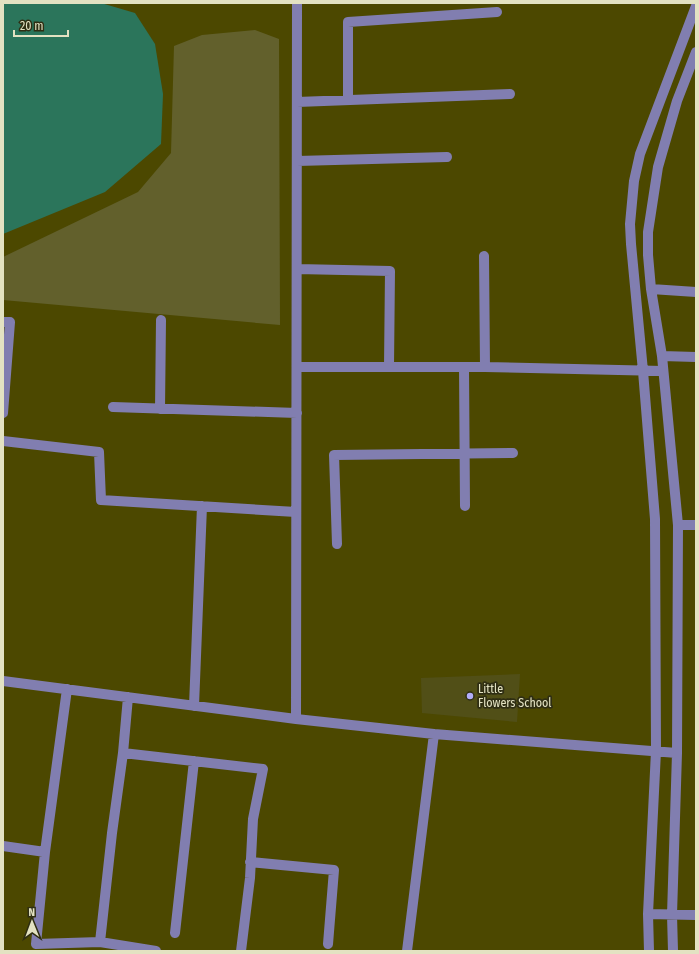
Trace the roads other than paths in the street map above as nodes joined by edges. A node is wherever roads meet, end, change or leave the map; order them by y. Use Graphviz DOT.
graph roads {
  1 [pos="297,3"];
  2 [pos="696,6"];
  3 [pos="497,12"];
  4 [pos="696,52"];
  5 [pos="510,94"];
  6 [pos="348,100"];
  7 [pos="297,102"];
  8 [pos="447,157"];
  9 [pos="297,161"];
  10 [pos="484,256"];
  11 [pos="297,269"];
  12 [pos="651,289"];
  13 [pos="696,292"];
  14 [pos="161,320"];
  15 [pos="3,322"];
  16 [pos="662,356"];
  17 [pos="696,357"];
  18 [pos="389,366"];
  19 [pos="297,367"];
  20 [pos="464,367"];
  21 [pos="485,367"];
  22 [pos="643,371"];
  23 [pos="663,371"];
  24 [pos="113,407"];
  25 [pos="160,409"];
  26 [pos="3,413"];
  27 [pos="297,413"];
  28 [pos="3,441"];
  29 [pos="465,453"];
  30 [pos="513,453"];
  31 [pos="202,506"];
  32 [pos="465,506"];
  33 [pos="296,512"];
  34 [pos="678,525"];
  35 [pos="696,525"];
  36 [pos="337,544"];
  37 [pos="3,681"];
  38 [pos="67,689"];
  39 [pos="128,697"];
  40 [pos="194,706"];
  41 [pos="296,719"];
  42 [pos="434,734"];
  43 [pos="656,752"];
  44 [pos="123,753"];
  45 [pos="677,753"];
  46 [pos="194,761"];
  47 [pos="3,846"];
  48 [pos="45,852"];
  49 [pos="250,862"];
  50 [pos="648,914"];
  51 [pos="672,915"];
  52 [pos="696,915"];
  53 [pos="174,933"];
  54 [pos="100,942"];
  55 [pos="328,944"];
  56 [pos="156,951"];
  57 [pos="241,951"];
  58 [pos="407,951"];
  59 [pos="649,951"];
  60 [pos="673,951"];
  1 -- 7 [label="street"];
  2 -- 22 [label="street"];
  3 -- 6 [label="street"];
  4 -- 12 [label="street"];
  5 -- 6 [label="street"];
  6 -- 7 [label="street"];
  7 -- 9 [label="street"];
  8 -- 9 [label="street"];
  9 -- 11 [label="street"];
  10 -- 21 [label="street"];
  11 -- 18 [label="street"];
  11 -- 19 [label="street"];
  12 -- 13 [label="street"];
  12 -- 16 [label="street"];
  14 -- 25 [label="street"];
  15 -- 26 [label="street"];
  16 -- 17 [label="street"];
  16 -- 23 [label="street"];
  18 -- 19 [label="street"];
  18 -- 20 [label="street"];
  19 -- 27 [label="street"];
  20 -- 21 [label="street"];
  20 -- 29 [label="street"];
  21 -- 22 [label="street"];
  22 -- 23 [label="street"];
  22 -- 43 [label="street"];
  23 -- 34 [label="street"];
  24 -- 25 [label="street"];
  25 -- 27 [label="street"];
  27 -- 33 [label="street"];
  28 -- 31 [label="street"];
  29 -- 30 [label="street"];
  29 -- 32 [label="street"];
  29 -- 36 [label="street"];
  31 -- 33 [label="street"];
  31 -- 40 [label="street"];
  33 -- 41 [label="street"];
  34 -- 35 [label="street"];
  34 -- 45 [label="street"];
  37 -- 38 [label="street"];
  38 -- 39 [label="street"];
  38 -- 48 [label="street"];
  39 -- 40 [label="street"];
  39 -- 44 [label="street"];
  40 -- 41 [label="street"];
  41 -- 42 [label="street"];
  42 -- 43 [label="street"];
  42 -- 58 [label="street"];
  43 -- 45 [label="street"];
  43 -- 50 [label="street"];
  44 -- 46 [label="street"];
  44 -- 54 [label="street"];
  45 -- 51 [label="street"];
  46 -- 49 [label="street"];
  46 -- 53 [label="street"];
  47 -- 48 [label="street"];
  48 -- 54 [label="street"];
  49 -- 55 [label="street"];
  49 -- 57 [label="street"];
  50 -- 51 [label="street"];
  50 -- 59 [label="street"];
  51 -- 52 [label="street"];
  51 -- 60 [label="street"];
  54 -- 56 [label="street"];
}
